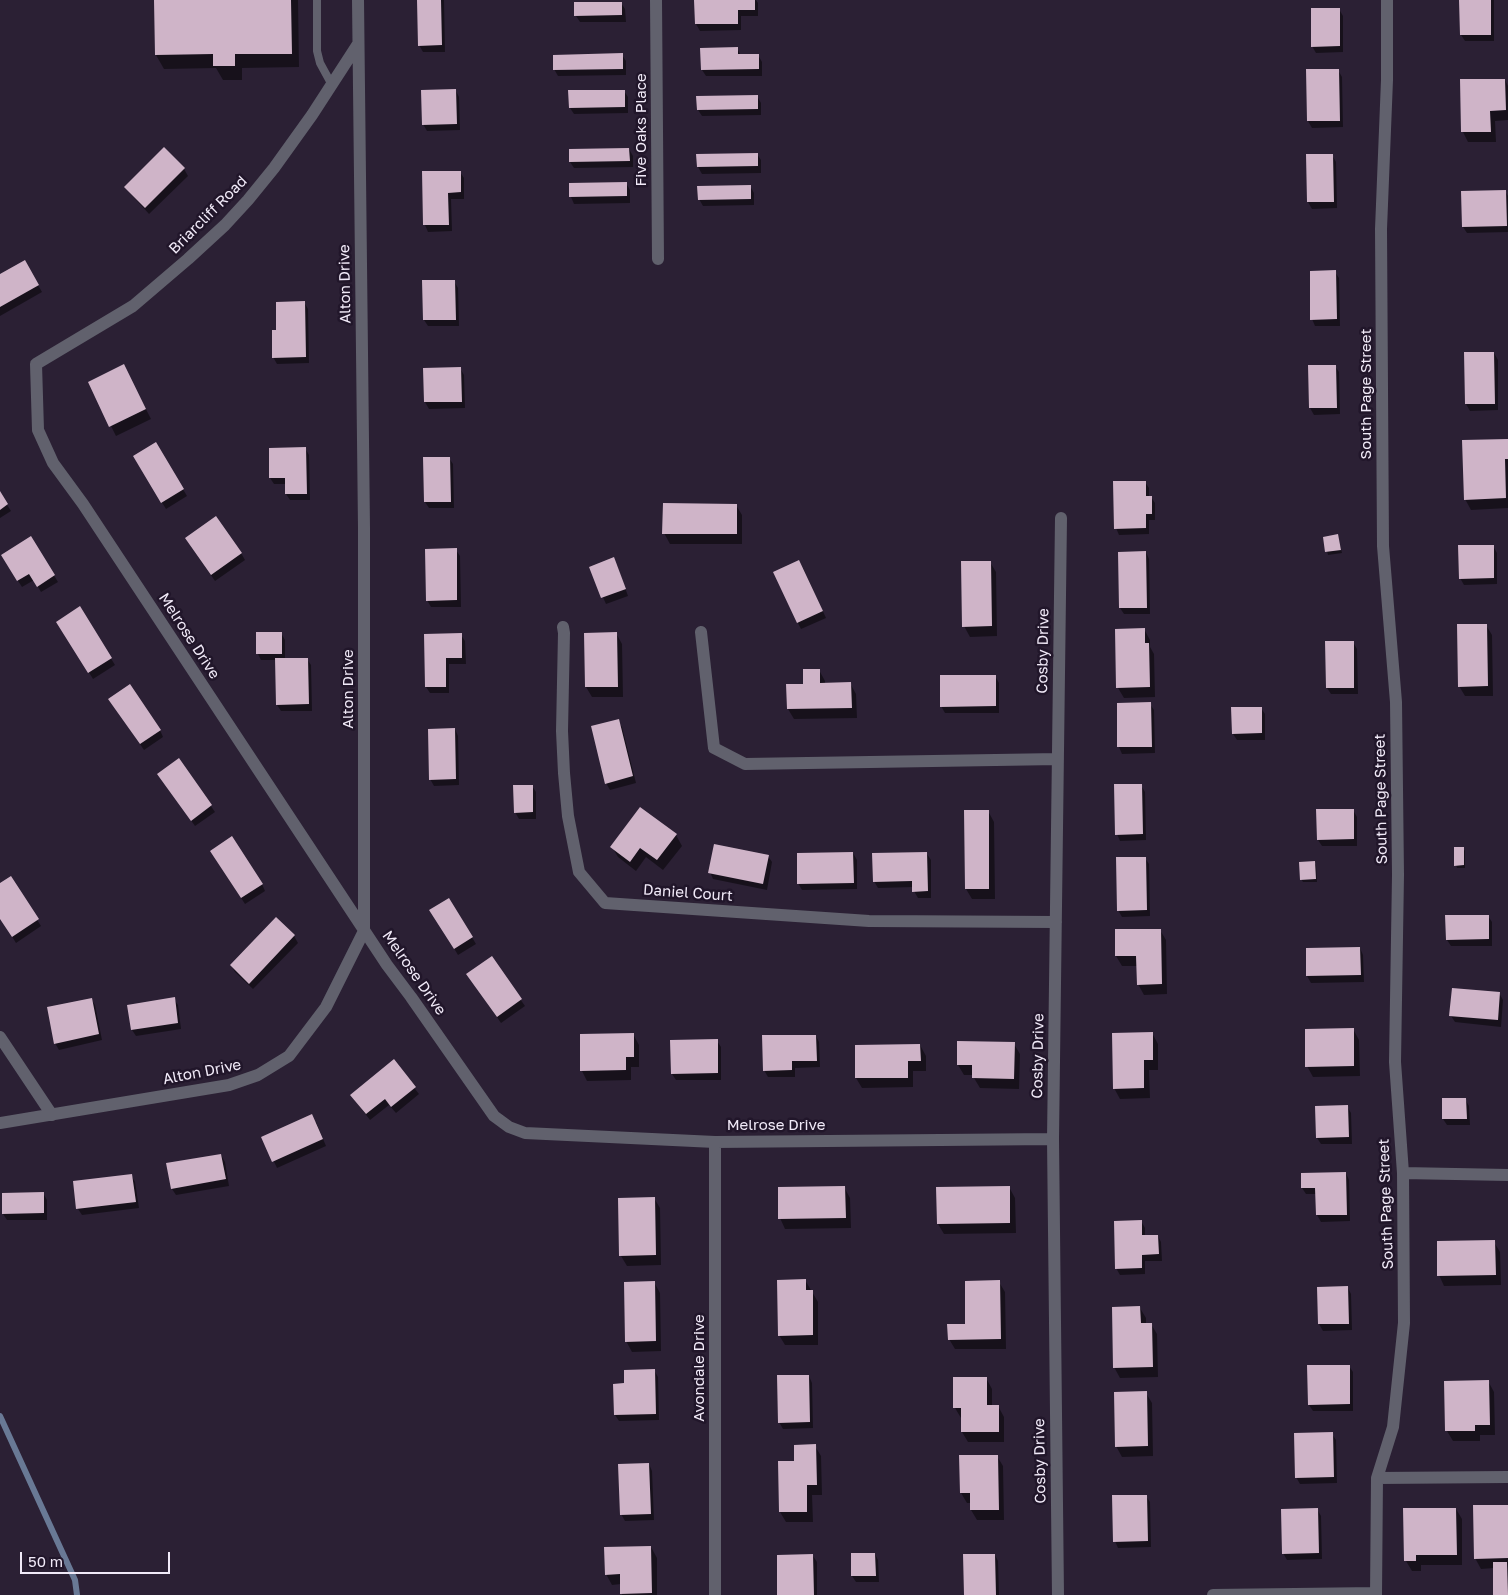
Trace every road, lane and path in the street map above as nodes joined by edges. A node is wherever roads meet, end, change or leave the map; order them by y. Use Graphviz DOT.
graph roads {
  1 [pos="317,0"];
  2 [pos="358,0"];
  3 [pos="656,0"];
  4 [pos="1387,0"];
  5 [pos="358,44"];
  6 [pos="332,85"];
  7 [pos="658,259"];
  8 [pos="36,364"];
  9 [pos="1062,518"];
  10 [pos="562,627"];
  11 [pos="702,632"];
  12 [pos="1058,759"];
  13 [pos="1056,922"];
  14 [pos="364,930"];
  15 [pos="0,1037"];
  16 [pos="52,1115"];
  17 [pos="0,1123"];
  18 [pos="1053,1139"];
  19 [pos="715,1142"];
  20 [pos="1403,1174"];
  21 [pos="1508,1175"];
  22 [pos="1377,1478"];
  23 [pos="1508,1478"];
  24 [pos="1376,1594"];
  25 [pos="714,1595"];
  26 [pos="1058,1595"];
  27 [pos="1213,1595"];
  1 -- 6 [label="lane"];
  2 -- 5 [label="street, Alton Drive"];
  3 -- 7 [label="street, Five Oaks Place"];
  4 -- 20 [label="street, South Page Street"];
  5 -- 6 [label="street, Briarcliff Road"];
  5 -- 14 [label="street, Alton Drive"];
  6 -- 8 [label="street, Briarcliff Road"];
  8 -- 14 [label="street, Melrose Drive"];
  9 -- 12 [label="street, Cosby Drive"];
  10 -- 13 [label="street, Daniel Court"];
  11 -- 12 [label="street"];
  12 -- 13 [label="street, Cosby Drive"];
  13 -- 18 [label="street, Cosby Drive"];
  14 -- 16 [label="street, Alton Drive"];
  14 -- 19 [label="street, Melrose Drive"];
  15 -- 16 [label="street"];
  16 -- 17 [label="street, Alton Drive"];
  18 -- 19 [label="street, Melrose Drive"];
  18 -- 26 [label="street, Cosby Drive"];
  19 -- 25 [label="street, Avondale Drive"];
  20 -- 21 [label="street"];
  20 -- 22 [label="street, South Page Street"];
  22 -- 23 [label="street"];
  22 -- 24 [label="street, South Page Street"];
  24 -- 27 [label="street"];
}
